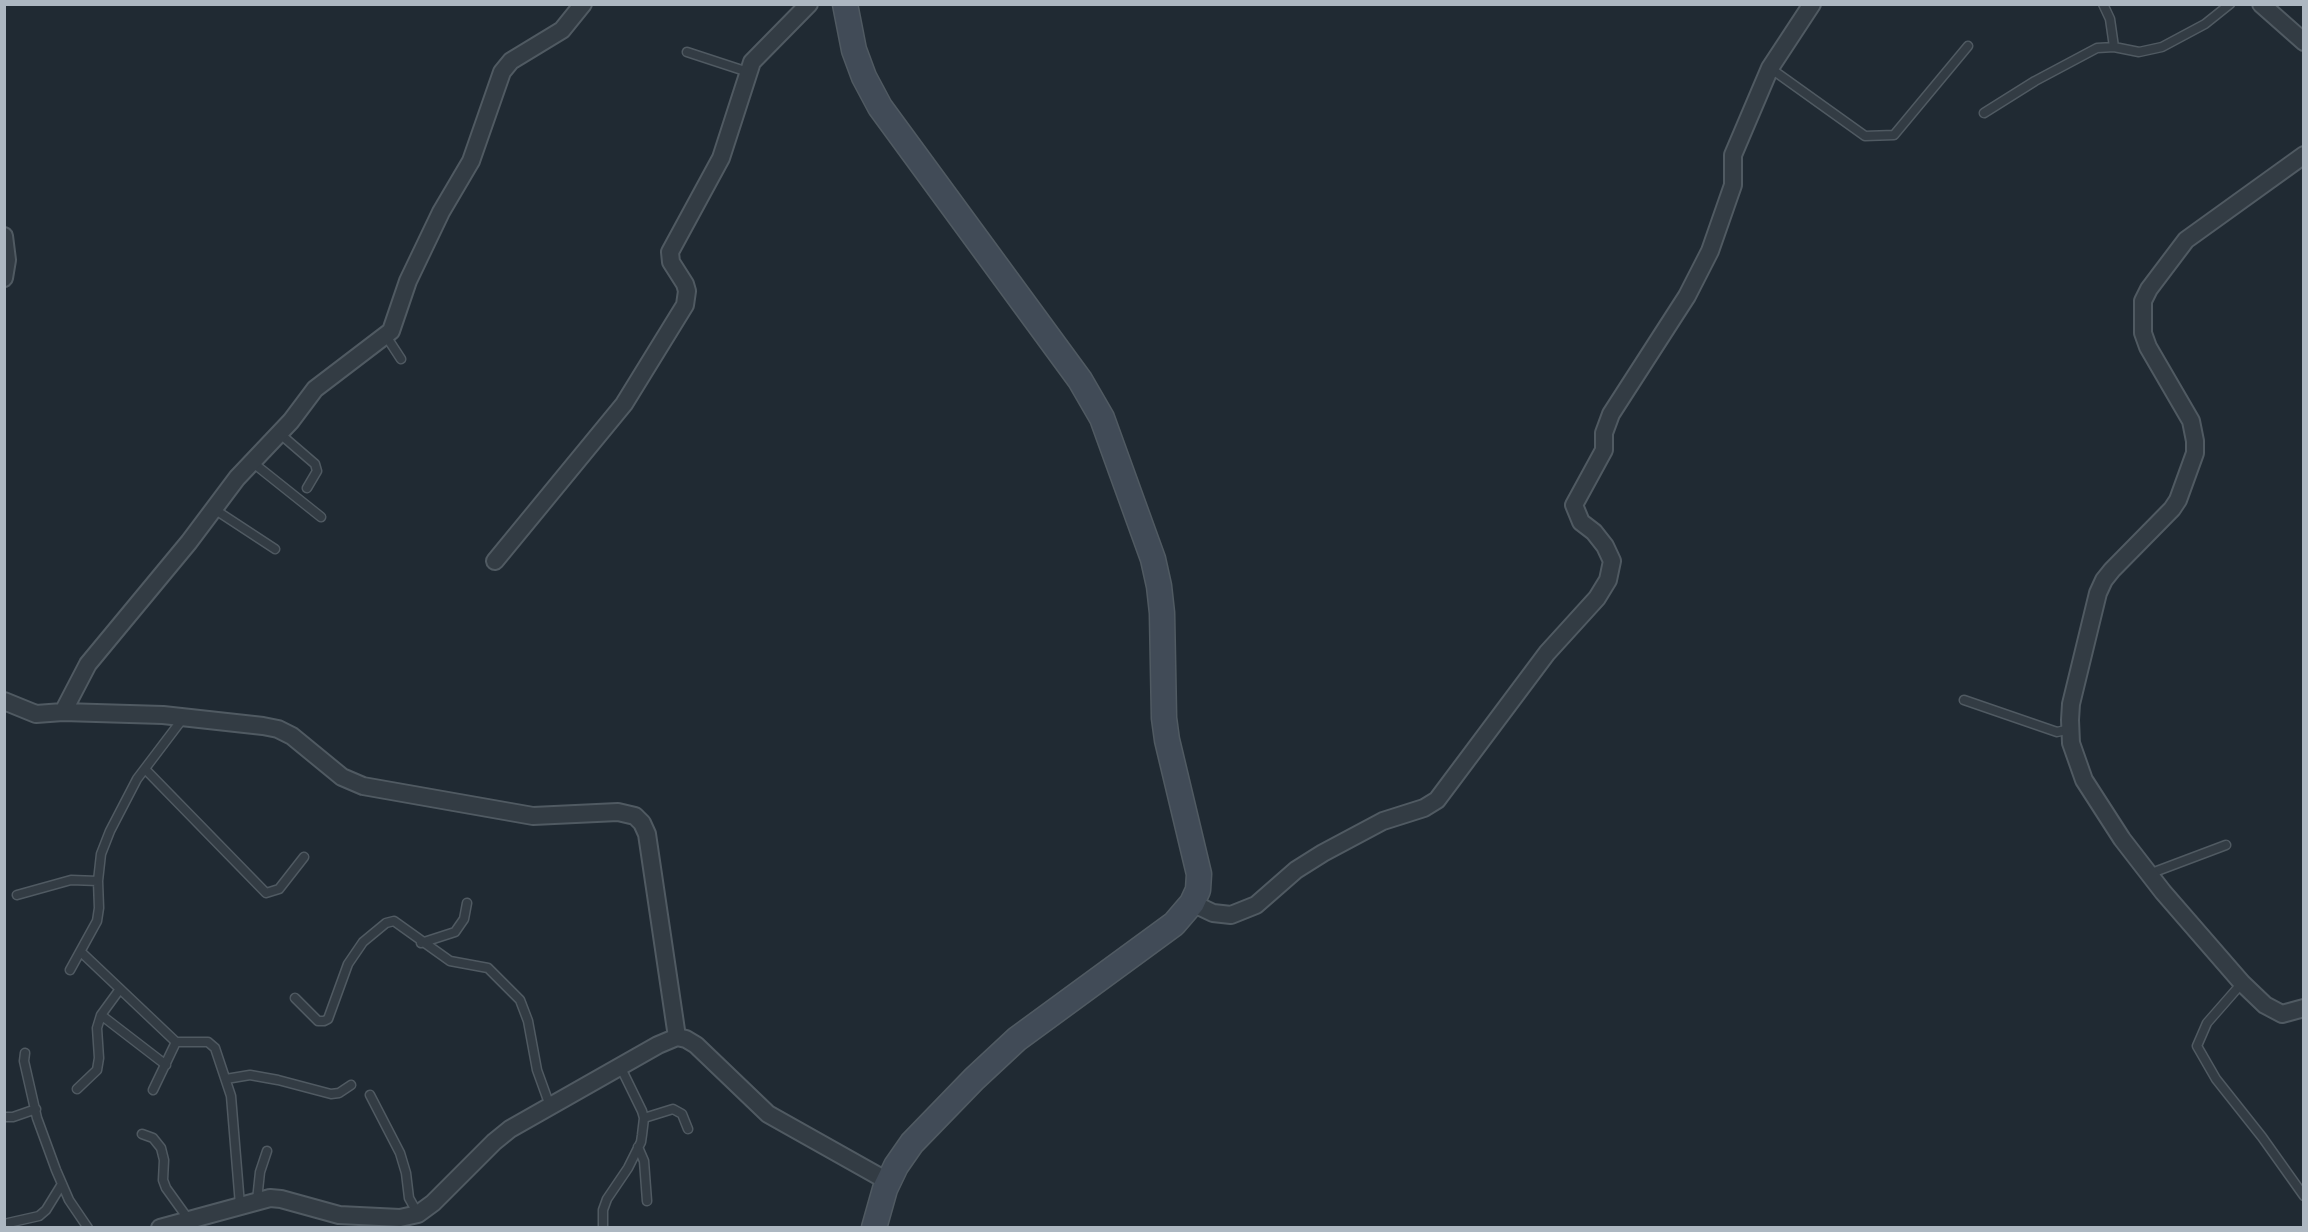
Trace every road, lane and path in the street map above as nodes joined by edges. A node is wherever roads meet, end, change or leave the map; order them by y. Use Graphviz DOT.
graph roads {
  1 [pos="583,4"];
  2 [pos="809,4"];
  3 [pos="845,4"];
  4 [pos="1812,4"];
  5 [pos="2103,4"];
  6 [pos="2230,4"];
  7 [pos="2261,4"];
  8 [pos="2304,42"];
  9 [pos="1968,46"];
  10 [pos="2114,47"];
  11 [pos="687,52"];
  12 [pos="1770,68"];
  13 [pos="748,72"];
  14 [pos="1983,113"];
  15 [pos="2304,155"];
  16 [pos="4,236"];
  17 [pos="4,278"];
  18 [pos="386,336"];
  19 [pos="401,359"];
  20 [pos="279,433"];
  21 [pos="252,462"];
  22 [pos="307,488"];
  23 [pos="214,509"];
  24 [pos="321,517"];
  25 [pos="275,549"];
  26 [pos="495,561"];
  27 [pos="1965,700"];
  28 [pos="4,701"];
  29 [pos="63,712"];
  30 [pos="184,717"];
  31 [pos="2070,729"];
  32 [pos="145,769"];
  33 [pos="2226,846"];
  34 [pos="304,857"];
  35 [pos="2149,874"];
  36 [pos="98,881"];
  37 [pos="16,895"];
  38 [pos="467,903"];
  39 [pos="1192,903"];
  40 [pos="421,943"];
  41 [pos="81,952"];
  42 [pos="70,970"];
  43 [pos="2242,984"];
  44 [pos="120,989"];
  45 [pos="295,998"];
  46 [pos="2304,1008"];
  47 [pos="102,1015"];
  48 [pos="676,1037"];
  49 [pos="176,1042"];
  50 [pos="25,1053"];
  51 [pos="166,1065"];
  52 [pos="620,1066"];
  53 [pos="226,1080"];
  54 [pos="351,1085"];
  55 [pos="77,1089"];
  56 [pos="153,1090"];
  57 [pos="370,1095"];
  58 [pos="550,1106"];
  59 [pos="36,1109"];
  60 [pos="4,1117"];
  61 [pos="644,1118"];
  62 [pos="688,1129"];
  63 [pos="142,1134"];
  64 [pos="638,1147"];
  65 [pos="267,1151"];
  66 [pos="889,1182"];
  67 [pos="62,1184"];
  68 [pos="2304,1196"];
  69 [pos="257,1200"];
  70 [pos="647,1201"];
  71 [pos="240,1205"];
  72 [pos="418,1214"];
  73 [pos="189,1220"];
  74 [pos="8,1223"];
  75 [pos="88,1227"];
  76 [pos="160,1227"];
  77 [pos="603,1227"];
  78 [pos="874,1227"];
  1 -- 18 [label="street"];
  2 -- 13 [label="street"];
  3 -- 39 [label="street"];
  4 -- 12 [label="street"];
  5 -- 10 [label="lane"];
  6 -- 10 [label="lane"];
  7 -- 8 [label="street"];
  9 -- 12 [label="lane"];
  10 -- 14 [label="lane"];
  11 -- 13 [label="lane"];
  12 -- 39 [label="street"];
  13 -- 26 [label="street"];
  15 -- 31 [label="street"];
  16 -- 17 [label="street"];
  18 -- 19 [label="lane"];
  18 -- 20 [label="street"];
  20 -- 21 [label="street"];
  20 -- 22 [label="lane"];
  21 -- 23 [label="street"];
  21 -- 24 [label="lane"];
  23 -- 25 [label="lane"];
  23 -- 29 [label="street"];
  27 -- 31 [label="lane"];
  28 -- 29 [label="street"];
  29 -- 30 [label="street"];
  30 -- 32 [label="lane"];
  30 -- 48 [label="street"];
  31 -- 35 [label="street"];
  32 -- 34 [label="lane"];
  32 -- 36 [label="lane"];
  33 -- 35 [label="lane"];
  35 -- 43 [label="street"];
  36 -- 37 [label="lane"];
  36 -- 41 [label="lane"];
  38 -- 40 [label="lane"];
  39 -- 66 [label="street"];
  40 -- 45 [label="lane"];
  40 -- 58 [label="lane"];
  41 -- 42 [label="lane"];
  41 -- 44 [label="lane"];
  43 -- 46 [label="street"];
  43 -- 68 [label="lane"];
  44 -- 47 [label="lane"];
  44 -- 49 [label="lane"];
  47 -- 51 [label="lane"];
  47 -- 55 [label="lane"];
  48 -- 52 [label="street"];
  48 -- 66 [label="street"];
  49 -- 51 [label="lane"];
  49 -- 53 [label="lane"];
  50 -- 59 [label="lane"];
  51 -- 56 [label="lane"];
  52 -- 58 [label="street"];
  52 -- 61 [label="lane"];
  53 -- 54 [label="lane"];
  53 -- 71 [label="lane"];
  57 -- 72 [label="lane"];
  58 -- 72 [label="street"];
  59 -- 60 [label="lane"];
  59 -- 67 [label="lane"];
  61 -- 62 [label="lane"];
  61 -- 64 [label="lane"];
  63 -- 73 [label="lane"];
  64 -- 70 [label="lane"];
  64 -- 77 [label="lane"];
  65 -- 69 [label="lane"];
  66 -- 78 [label="street"];
  67 -- 74 [label="lane"];
  67 -- 75 [label="lane"];
  69 -- 71 [label="street"];
  69 -- 72 [label="street"];
  71 -- 73 [label="street"];
  73 -- 76 [label="street"];
}
